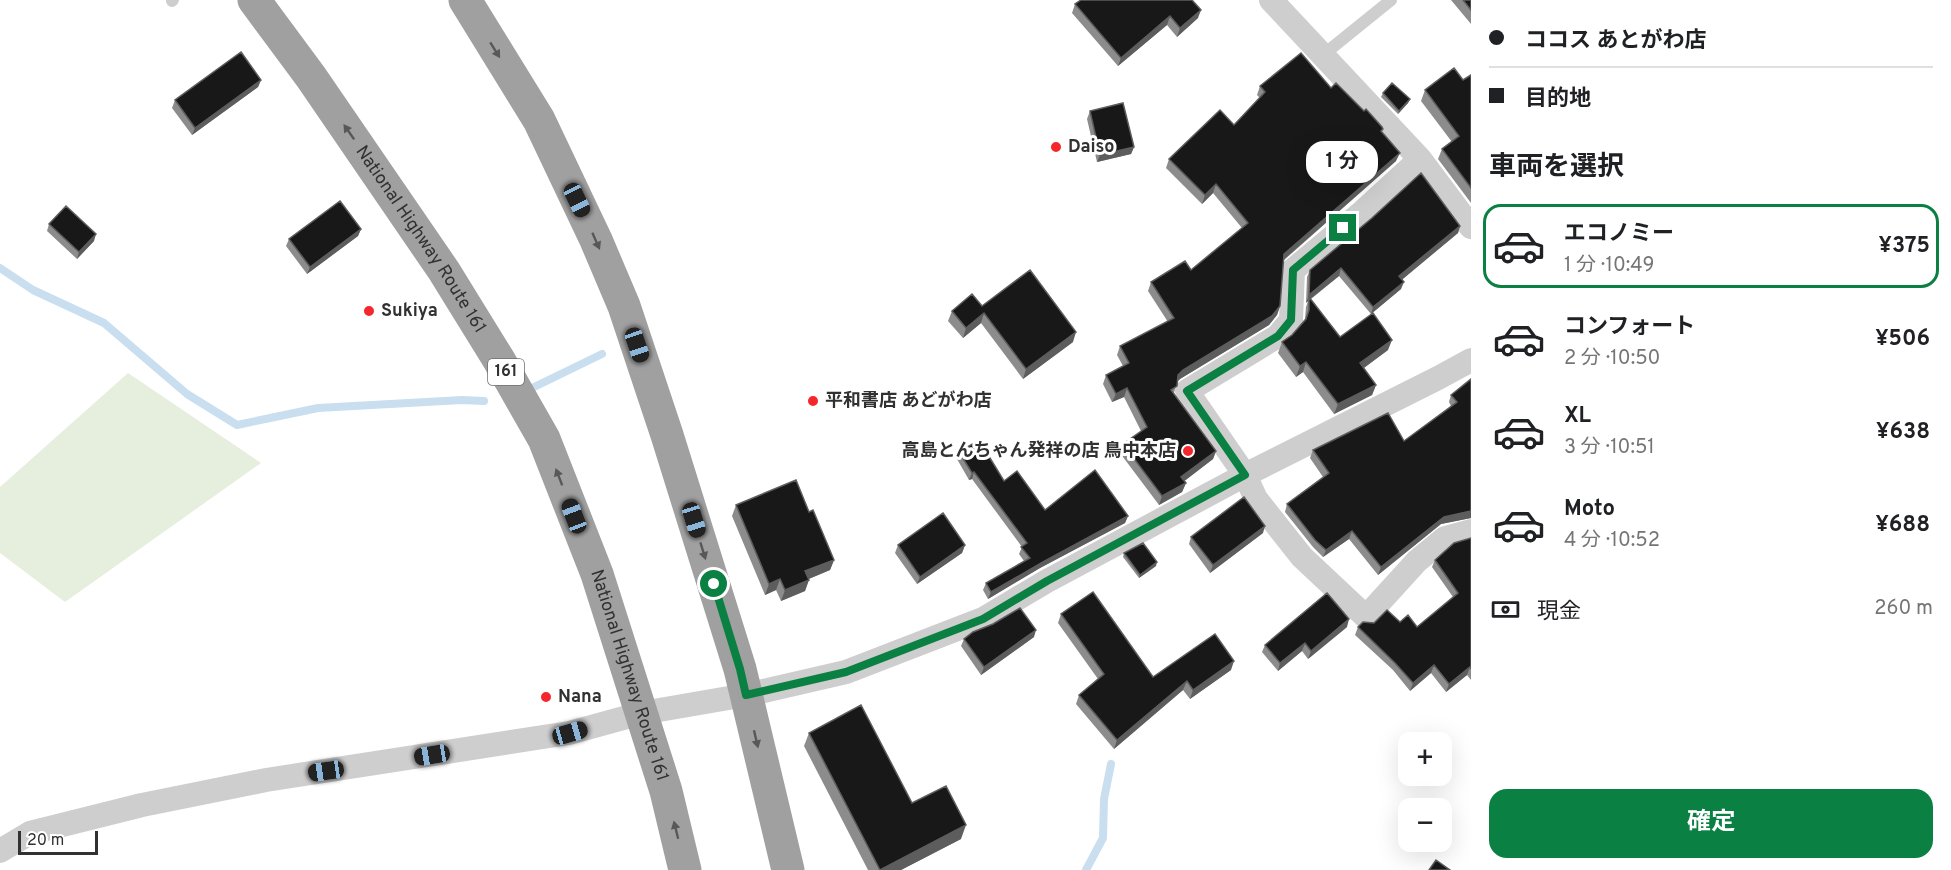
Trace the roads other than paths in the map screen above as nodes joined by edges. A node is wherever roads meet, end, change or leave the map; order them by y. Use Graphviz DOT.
graph roads {
  1 [pos="254,0"];
  2 [pos="465,0"];
  3 [pos="1271,0"];
  4 [pos="1391,0"];
  5 [pos="1323,55"];
  6 [pos="1420,159"];
  7 [pos="1471,227"];
  8 [pos="1471,360"];
  9 [pos="1245,475"];
  10 [pos="1471,531"];
  11 [pos="746,695"];
  12 [pos="642,713"];
  13 [pos="0,851"];
  14 [pos="685,870"];
  15 [pos="788,870"];
  12 -- 1 [label="highway, National Highway Route 161 / 161, one-way"];
  2 -- 11 [label="highway, one-way"];
  3 -- 5 [label="street"];
  4 -- 5 [label="lane"];
  5 -- 6 [label="street"];
  6 -- 7 [label="street"];
  6 -- 9 [label="street"];
  8 -- 9 [label="street"];
  9 -- 10 [label="street"];
  9 -- 11 [label="street"];
  11 -- 12 [label="street"];
  11 -- 15 [label="highway, one-way"];
  12 -- 13 [label="street"];
  14 -- 12 [label="highway, National Highway Route 161 / 161, one-way"];
}
